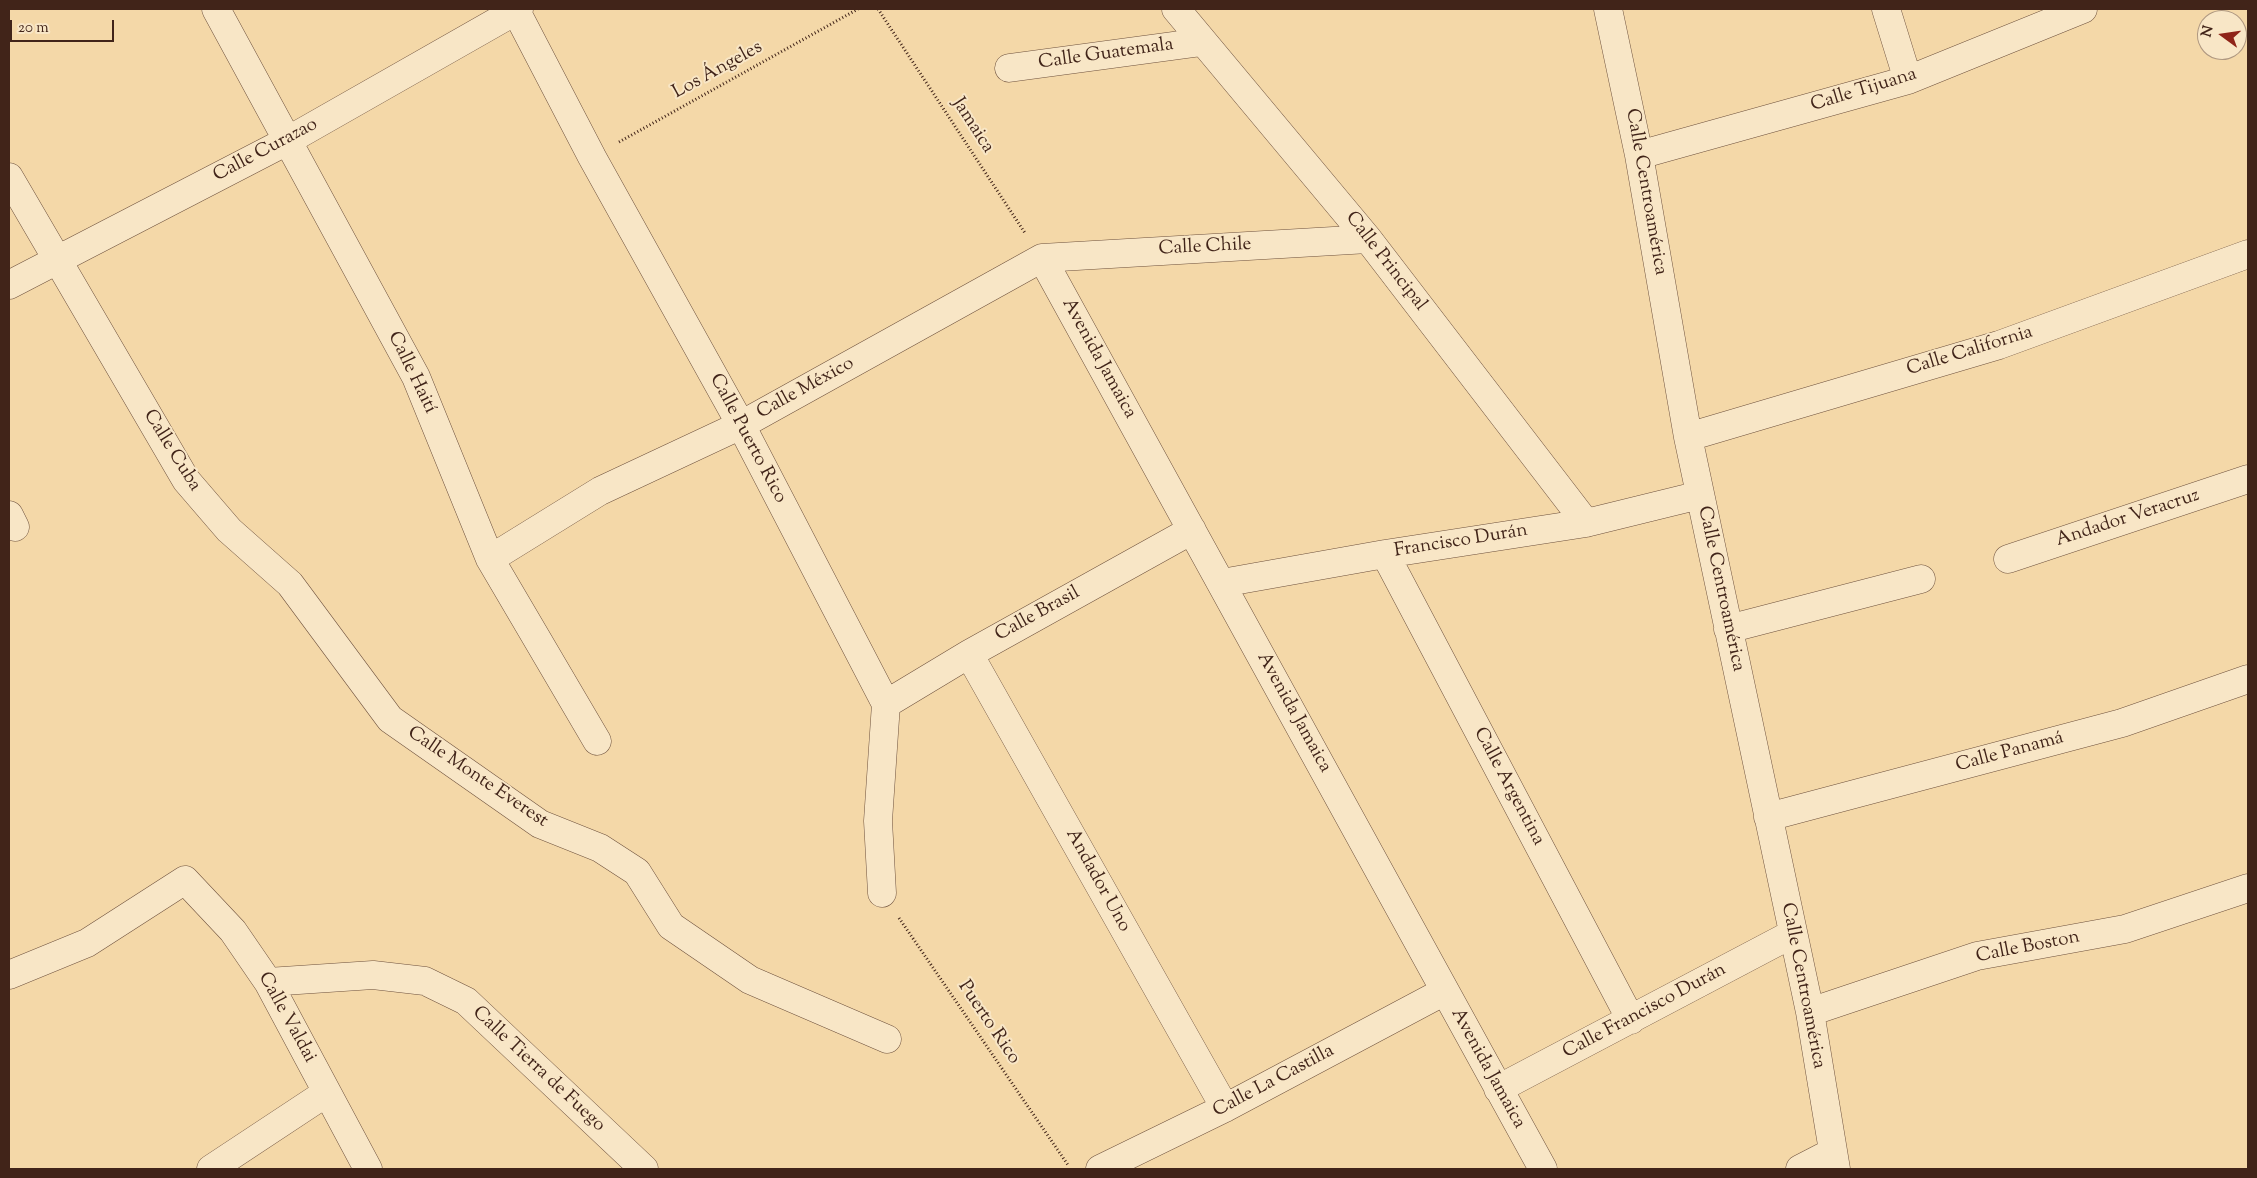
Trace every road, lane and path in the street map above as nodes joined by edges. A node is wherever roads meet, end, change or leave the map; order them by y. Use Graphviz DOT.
graph roads {
  1 [pos="216,9"];
  2 [pos="517,9"];
  3 [pos="858,9"];
  4 [pos="878,9"];
  5 [pos="1176,9"];
  6 [pos="1608,9"];
  7 [pos="1886,9"];
  8 [pos="2083,9"];
  9 [pos="1202,42"];
  10 [pos="1009,68"];
  11 [pos="1908,80"];
  12 [pos="287,141"];
  13 [pos="1639,155"];
  14 [pos="592,157"];
  15 [pos="9,177"];
  16 [pos="1368,239"];
  17 [pos="2248,254"];
  18 [pos="1042,258"];
  19 [pos="57,259"];
  20 [pos="9,285"];
  21 [pos="741,425"];
  22 [pos="1688,436"];
  23 [pos="2248,479"];
  24 [pos="1700,495"];
  25 [pos="1586,523"];
  26 [pos="1192,530"];
  27 [pos="1385,554"];
  28 [pos="490,559"];
  29 [pos="2008,559"];
  30 [pos="1921,579"];
  31 [pos="1222,583"];
  32 [pos="1728,629"];
  33 [pos="968,654"];
  34 [pos="2248,679"];
  35 [pos="886,704"];
  36 [pos="390,719"];
  37 [pos="597,741"];
  38 [pos="1768,817"];
  39 [pos="2248,888"];
  40 [pos="882,893"];
  41 [pos="1792,934"];
  42 [pos="9,975"];
  43 [pos="268,982"];
  44 [pos="1445,991"];
  45 [pos="1810,1012"];
  46 [pos="1631,1020"];
  47 [pos="887,1039"];
  48 [pos="1498,1089"];
  49 [pos="326,1093"];
  50 [pos="1225,1108"];
  51 [pos="1834,1160"];
  52 [pos="215,1168"];
  53 [pos="368,1169"];
  54 [pos="644,1169"];
  55 [pos="1071,1169"];
  56 [pos="1100,1169"];
  57 [pos="1543,1169"];
  58 [pos="1800,1169"];
  1 -- 12 [label="street, Calle Haití"];
  2 -- 12 [label="street, Calle Curazao"];
  2 -- 14 [label="street, Calle Puerto Rico"];
  3 -- 14 [label="path, Los Ángeles"];
  4 -- 18 [label="path, Jamaica"];
  5 -- 9 [label="street, Calle Principal"];
  6 -- 13 [label="street, Calle Centroamérica"];
  7 -- 11 [label="street"];
  8 -- 11 [label="street, Calle Tijuana"];
  9 -- 10 [label="street, Calle Guatemala"];
  9 -- 16 [label="street, Calle Principal"];
  11 -- 13 [label="street, Calle Tijuana"];
  12 -- 19 [label="street, Calle Curazao"];
  12 -- 28 [label="street, Calle Haití"];
  13 -- 22 [label="street, Calle Centroamérica"];
  14 -- 21 [label="street, Calle Puerto Rico"];
  15 -- 19 [label="street, Calle Cuba"];
  16 -- 18 [label="street, Calle Chile"];
  16 -- 25 [label="street, Calle Principal"];
  17 -- 22 [label="street, Calle California"];
  18 -- 21 [label="street, Calle México"];
  18 -- 26 [label="street, Avenida Jamaica"];
  19 -- 20 [label="street, Calle Curazao"];
  19 -- 36 [label="street, Calle Cuba"];
  21 -- 28 [label="street, Calle México"];
  21 -- 35 [label="street, Calle Puerto Rico"];
  22 -- 24 [label="street, Calle Centroamérica"];
  23 -- 29 [label="street, Andador Veracruz"];
  24 -- 25 [label="street, Francisco Durán"];
  24 -- 32 [label="street, Calle Centroamérica"];
  25 -- 27 [label="street, Francisco Durán"];
  26 -- 31 [label="street, Avenida Jamaica"];
  26 -- 33 [label="street, Calle Brasil"];
  27 -- 31 [label="street, Francisco Durán"];
  27 -- 46 [label="street, Calle Argentina"];
  28 -- 37 [label="street, Calle Haití"];
  30 -- 32 [label="street"];
  31 -- 44 [label="street, Avenida Jamaica"];
  32 -- 38 [label="street, Calle Centroamérica"];
  33 -- 35 [label="street, Calle Brasil"];
  33 -- 50 [label="street, Andador Uno"];
  34 -- 38 [label="street, Calle Panamá"];
  35 -- 40 [label="street"];
  36 -- 47 [label="street, Calle Monte Everest"];
  38 -- 41 [label="street, Calle Centroamérica"];
  39 -- 45 [label="street, Calle Boston"];
  40 -- 55 [label="path, Puerto Rico"];
  41 -- 45 [label="street, Calle Centroamérica"];
  41 -- 46 [label="street, Calle Francisco Durán"];
  42 -- 43 [label="street, Calle Valdai"];
  43 -- 49 [label="street, Calle Valdai"];
  43 -- 54 [label="street, Calle Tierra de Fuego"];
  44 -- 48 [label="street, Avenida Jamaica"];
  44 -- 50 [label="street, Calle La Castilla"];
  45 -- 51 [label="street, Calle Centroamérica"];
  46 -- 48 [label="street, Calle Francisco Durán"];
  48 -- 57 [label="street, Avenida Jamaica"];
  49 -- 52 [label="street"];
  49 -- 53 [label="street, Calle Valdai"];
  50 -- 56 [label="street, Calle La Castilla"];
  51 -- 58 [label="street"];
}
